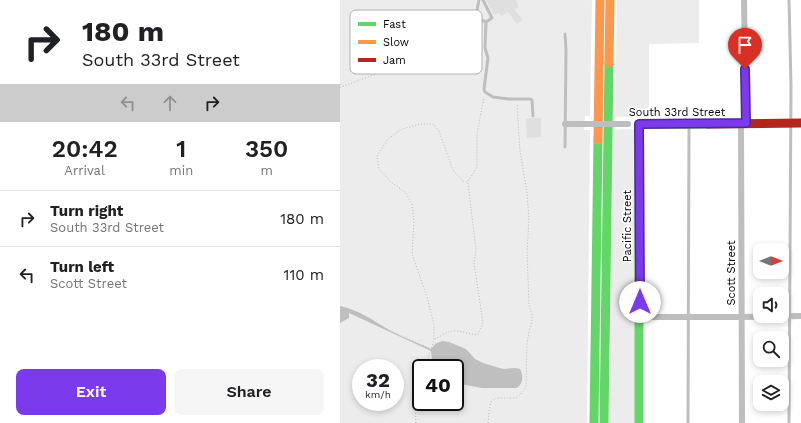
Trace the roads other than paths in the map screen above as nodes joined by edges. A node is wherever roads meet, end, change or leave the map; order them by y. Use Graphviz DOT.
graph roads {
  1 [pos="478,0"];
  2 [pos="482,0"];
  3 [pos="600,0"];
  4 [pos="610,0"];
  5 [pos="744,0"];
  6 [pos="789,0"];
  7 [pos="476,10"];
  8 [pos="482,20"];
  9 [pos="486,22"];
  10 [pos="565,34"];
  11 [pos="533,116"];
  12 [pos="790,123"];
  13 [pos="801,123"];
  14 [pos="565,124"];
  15 [pos="639,124"];
  16 [pos="689,124"];
  17 [pos="743,124"];
  18 [pos="565,147"];
  19 [pos="789,316"];
  20 [pos="801,316"];
  21 [pos="640,317"];
  22 [pos="689,317"];
  23 [pos="741,317"];
  24 [pos="753,317"];
  25 [pos="789,323"];
  26 [pos="594,423"];
  27 [pos="604,423"];
  28 [pos="638,423"];
  29 [pos="688,423"];
  30 [pos="742,423"];
  31 [pos="789,423"];
  1 -- 7 [label="lane"];
  2 -- 9 [label="lane"];
  3 -- 26 [label="main road"];
  4 -- 27 [label="main road"];
  5 -- 17 [label="street, Scott Street"];
  6 -- 12 [label="lane"];
  8 -- 9 [label="lane"];
  9 -- 11 [label="lane"];
  10 -- 14 [label="lane"];
  12 -- 13 [label="main road, South 33rd Street"];
  12 -- 17 [label="main road, South 33rd Street"];
  12 -- 19 [label="lane"];
  14 -- 15 [label="street, South 33rd Street, bridge"];
  14 -- 18 [label="lane"];
  15 -- 16 [label="main road, South 33rd Street"];
  15 -- 21 [label="main road, Pacific Street"];
  16 -- 17 [label="main road, South 33rd Street"];
  16 -- 22 [label="lane"];
  17 -- 23 [label="street, Scott Street"];
  19 -- 20 [label="street"];
  21 -- 22 [label="street"];
  21 -- 28 [label="main road, Pacific Street"];
  22 -- 23 [label="street"];
  22 -- 29 [label="lane"];
  23 -- 24 [label="street"];
  23 -- 30 [label="street, Scott Street"];
  25 -- 31 [label="lane"];
}
